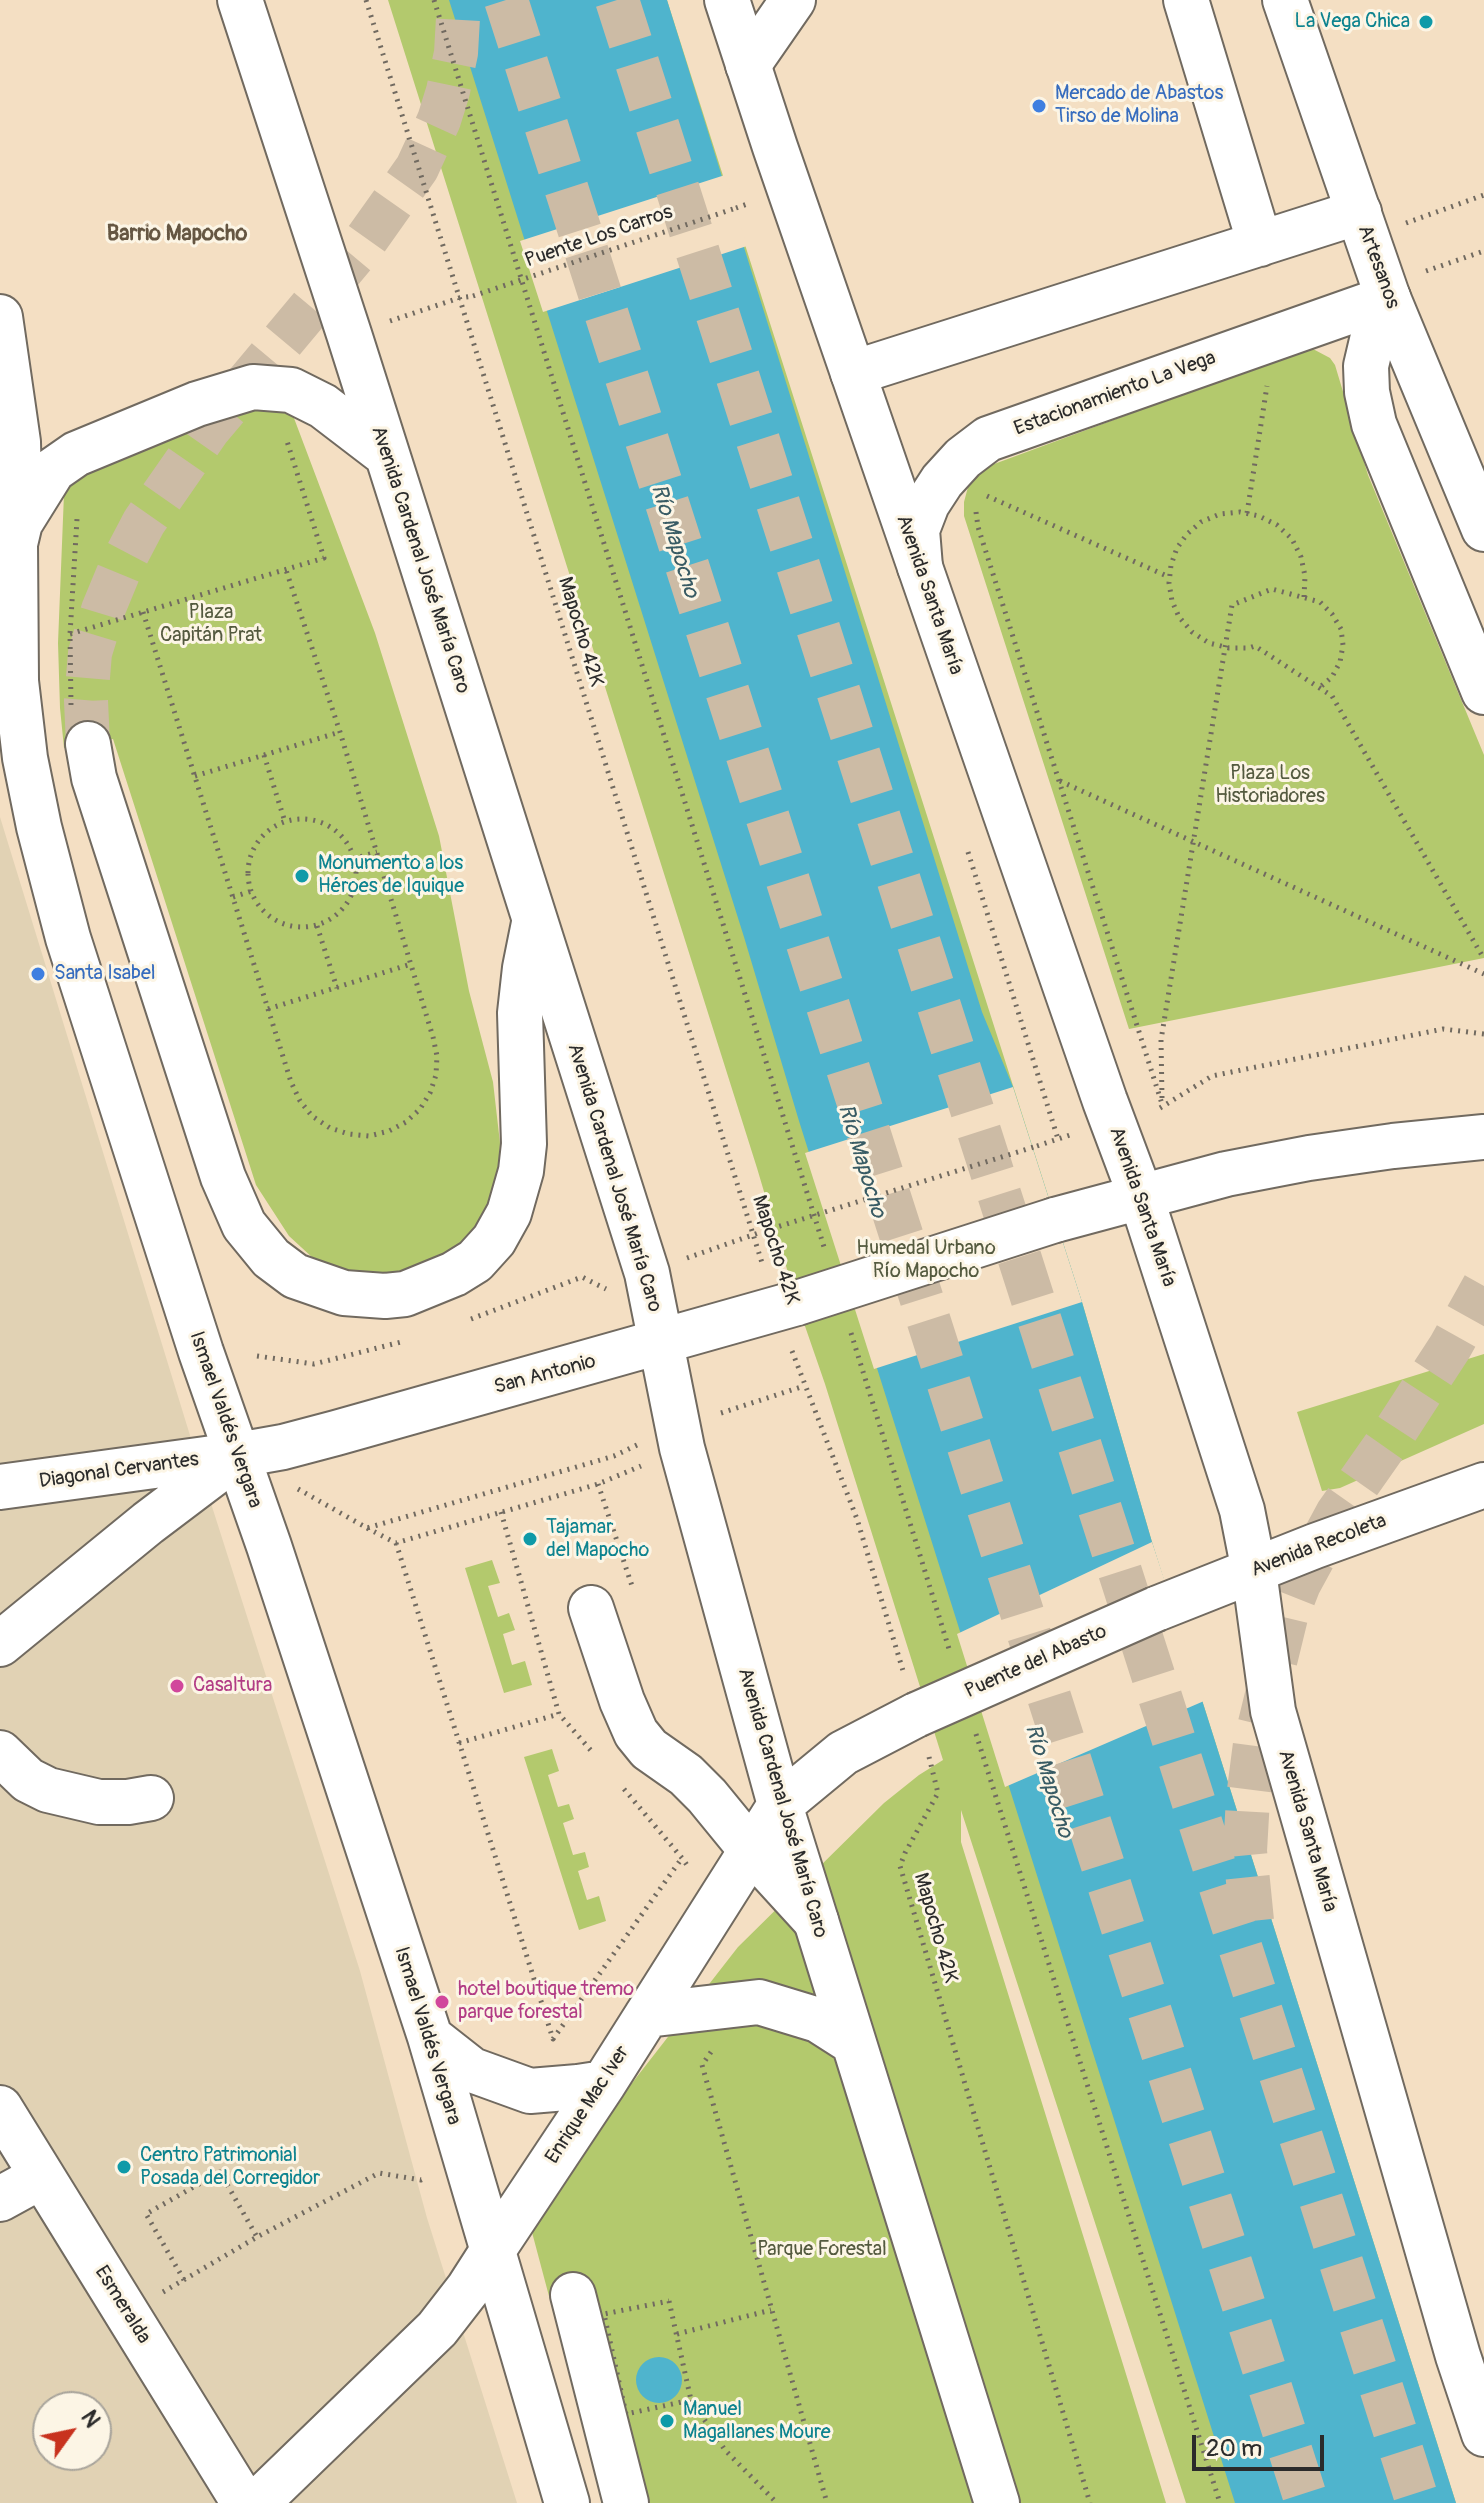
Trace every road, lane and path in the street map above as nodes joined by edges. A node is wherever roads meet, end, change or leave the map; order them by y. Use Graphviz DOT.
graph roads {
  1 [pos="240,0"];
  2 [pos="366,0"];
  3 [pos="727,0"];
  4 [pos="793,0"];
  5 [pos="1186,0"];
  6 [pos="1285,0"];
  7 [pos="748,65"];
  8 [pos="1484,195"];
  9 [pos="736,208"];
  10 [pos="1363,225"];
  11 [pos="1260,244"];
  12 [pos="1484,251"];
  13 [pos="1386,292"];
  14 [pos="459,298"];
  15 [pos="0,317"];
  16 [pos="349,334"];
  17 [pos="1275,337"];
  18 [pos="853,373"];
  19 [pos="286,437"];
  20 [pos="387,455"];
  21 [pos="963,485"];
  22 [pos="78,507"];
  23 [pos="1247,513"];
  24 [pos="20,523"];
  25 [pos="1484,529"];
  26 [pos="920,567"];
  27 [pos="286,570"];
  28 [pos="1169,577"];
  29 [pos="1304,597"];
  30 [pos="7,605"];
  31 [pos="143,612"];
  32 [pos="70,634"];
  33 [pos="1225,647"];
  34 [pos="1319,688"];
  35 [pos="1484,692"];
  36 [pos="80,727"];
  37 [pos="340,732"];
  38 [pos="264,755"];
  39 [pos="195,776"];
  40 [pos="1059,781"];
  41 [pos="285,822"];
  42 [pos="1193,842"];
  43 [pos="377,852"];
  44 [pos="353,859"];
  45 [pos="252,891"];
  46 [pos="233,897"];
  47 [pos="534,923"];
  48 [pos="317,926"];
  49 [pos="1484,959"];
  50 [pos="411,964"];
  51 [pos="1484,974"];
  52 [pos="337,988"];
  53 [pos="268,1009"];
  54 [pos="1484,1034"];
  55 [pos="1163,1107"];
  56 [pos="1112,1122"];
  57 [pos="1484,1137"];
  58 [pos="1141,1197"];
  59 [pos="752,1234"];
  60 [pos="647,1273"];
  61 [pos="787,1305"];
  62 [pos="470,1319"];
  63 [pos="414,1339"];
  64 [pos="661,1343"];
  65 [pos="257,1356"];
  66 [pos="804,1386"];
  67 [pos="679,1438"];
  68 [pos="238,1455"];
  69 [pos="1484,1485"];
  70 [pos="0,1487"];
  71 [pos="367,1528"];
  72 [pos="396,1543"];
  73 [pos="1254,1571"];
  74 [pos="591,1608"];
  75 [pos="1156,1609"];
  76 [pos="0,1644"];
  77 [pos="559,1714"];
  78 [pos="916,1715"];
  79 [pos="459,1743"];
  80 [pos="0,1753"];
  81 [pos="151,1798"];
  82 [pos="780,1805"];
  83 [pos="752,1851"];
  84 [pos="682,1858"];
  85 [pos="816,1921"];
  86 [pos="735,2004"];
  87 [pos="647,2015"];
  88 [pos="430,2037"];
  89 [pos="854,2043"];
  90 [pos="604,2083"];
  91 [pos="0,2108"];
  92 [pos="465,2157"];
  93 [pos="42,2176"];
  94 [pos="0,2199"];
  95 [pos="257,2237"];
  96 [pos="493,2250"];
  97 [pos="184,2280"];
  98 [pos="573,2295"];
  99 [pos="771,2310"];
  100 [pos="126,2312"];
  101 [pos="677,2334"];
  102 [pos="1471,2352"];
  103 [pos="691,2400"];
  104 [pos="1484,2434"];
  105 [pos="244,2503"];
  106 [pos="257,2503"];
  107 [pos="567,2503"];
  108 [pos="626,2503"];
  109 [pos="777,2503"];
  110 [pos="827,2503"];
  111 [pos="997,2503"];
  112 [pos="1090,2503"];
  1 -- 16 [label="main road, Avenida Cardenal José María Caro"];
  2 -- 14 [label="path, Mapocho 42K"];
  3 -- 7 [label="main road, Avenida Santa María"];
  4 -- 7 [label="main road"];
  5 -- 11 [label="main road"];
  6 -- 10 [label="main road, Artesanos"];
  7 -- 18 [label="main road, Avenida Santa María"];
  8 -- 10 [label="path"];
  9 -- 14 [label="path, Puente Los Carros, bridge"];
  10 -- 11 [label="main road"];
  10 -- 13 [label="main road, Artesanos"];
  11 -- 18 [label="main road"];
  12 -- 13 [label="path"];
  13 -- 17 [label="main road, Estacionamiento La Vega"];
  13 -- 25 [label="main road, Artesanos"];
  13 -- 35 [label="main road"];
  14 -- 16 [label="path, Puente Los Carros"];
  14 -- 59 [label="path, Mapocho 42K"];
  15 -- 24 [label="main road, Ismael Valdés Vergara"];
  16 -- 20 [label="main road, Avenida Cardenal José María Caro"];
  17 -- 21 [label="main road, Estacionamiento La Vega"];
  17 -- 23 [label="path"];
  18 -- 26 [label="main road, Avenida Santa María"];
  19 -- 27 [label="path"];
  20 -- 24 [label="main road"];
  20 -- 47 [label="main road, Avenida Cardenal José María Caro"];
  21 -- 26 [label="main road, Estacionamiento La Vega"];
  21 -- 28 [label="path"];
  21 -- 40 [label="path"];
  22 -- 32 [label="path"];
  23 -- 28 [label="path"];
  23 -- 29 [label="path"];
  24 -- 30 [label="main road, Ismael Valdés Vergara"];
  26 -- 56 [label="main road, Avenida Santa María"];
  27 -- 31 [label="path"];
  27 -- 37 [label="path"];
  28 -- 33 [label="path"];
  29 -- 33 [label="path"];
  29 -- 34 [label="path"];
  30 -- 68 [label="main road, Ismael Valdés Vergara"];
  31 -- 32 [label="path"];
  31 -- 39 [label="path"];
  32 -- 36 [label="path"];
  33 -- 34 [label="path"];
  33 -- 42 [label="path"];
  34 -- 49 [label="path"];
  36 -- 47 [label="main road"];
  37 -- 38 [label="path"];
  37 -- 43 [label="path"];
  38 -- 39 [label="path"];
  38 -- 41 [label="path"];
  39 -- 46 [label="path"];
  40 -- 42 [label="path"];
  40 -- 55 [label="path"];
  41 -- 44 [label="path"];
  41 -- 45 [label="path"];
  42 -- 51 [label="path"];
  42 -- 55 [label="path"];
  43 -- 44 [label="path"];
  43 -- 50 [label="path"];
  44 -- 48 [label="path"];
  45 -- 46 [label="path"];
  45 -- 48 [label="path"];
  46 -- 53 [label="path"];
  47 -- 60 [label="main road, Avenida Cardenal José María Caro"];
  48 -- 52 [label="path"];
  50 -- 52 [label="path"];
  50 -- 53 [label="path"];
  52 -- 53 [label="path"];
  54 -- 55 [label="path"];
  55 -- 56 [label="path"];
  56 -- 58 [label="main road, Avenida Santa María"];
  56 -- 59 [label="path, bridge"];
  57 -- 58 [label="main road"];
  58 -- 61 [label="main road, San Antonio, bridge"];
  58 -- 73 [label="main road, Avenida Santa María"];
  59 -- 60 [label="path"];
  59 -- 61 [label="path, Mapocho 42K"];
  60 -- 62 [label="path"];
  60 -- 64 [label="main road, Avenida Cardenal José María Caro"];
  61 -- 64 [label="main road, San Antonio"];
  61 -- 66 [label="path, Mapocho 42K"];
  63 -- 65 [label="path"];
  64 -- 67 [label="main road, Avenida Cardenal José María Caro"];
  64 -- 68 [label="main road, San Antonio"];
  66 -- 67 [label="path"];
  66 -- 78 [label="path, Mapocho 42K"];
  67 -- 71 [label="path"];
  67 -- 72 [label="path"];
  67 -- 82 [label="main road, Avenida Cardenal José María Caro"];
  68 -- 70 [label="main road, Diagonal Cervantes"];
  68 -- 71 [label="path"];
  68 -- 76 [label="main road, San Antonio"];
  68 -- 88 [label="main road, Ismael Valdés Vergara"];
  69 -- 73 [label="main road, Avenida Recoleta"];
  71 -- 72 [label="path"];
  72 -- 79 [label="path"];
  73 -- 75 [label="main road, Avenida Recoleta"];
  73 -- 102 [label="main road, Avenida Santa María"];
  74 -- 83 [label="main road"];
  75 -- 78 [label="main road, Puente del Abasto, bridge"];
  77 -- 79 [label="path"];
  78 -- 82 [label="main road, Enrique Mac Iver"];
  78 -- 112 [label="path, Mapocho 42K"];
  79 -- 84 [label="path"];
  80 -- 81 [label="main road"];
  82 -- 83 [label="main road, Enrique Mac Iver"];
  82 -- 85 [label="main road, Avenida Cardenal José María Caro"];
  83 -- 85 [label="main road"];
  83 -- 87 [label="main road, Enrique Mac Iver"];
  85 -- 89 [label="main road, Avenida Cardenal José María Caro"];
  86 -- 87 [label="main road"];
  86 -- 89 [label="main road"];
  86 -- 99 [label="path"];
  87 -- 90 [label="main road, Enrique Mac Iver"];
  88 -- 90 [label="main road"];
  88 -- 92 [label="main road, Ismael Valdés Vergara"];
  89 -- 111 [label="main road, Avenida Cardenal José María Caro"];
  90 -- 96 [label="main road, Enrique Mac Iver"];
  91 -- 93 [label="main road, Esmeralda"];
  92 -- 95 [label="path"];
  92 -- 96 [label="main road, Ismael Valdés Vergara"];
  93 -- 94 [label="main road"];
  93 -- 100 [label="main road, Esmeralda"];
  95 -- 97 [label="path"];
  95 -- 97 [label="path"];
  96 -- 106 [label="main road, Enrique Mac Iver"];
  96 -- 107 [label="main road, Ismael Valdés Vergara"];
  97 -- 100 [label="path"];
  98 -- 108 [label="main road"];
  99 -- 101 [label="path"];
  99 -- 110 [label="path"];
  100 -- 105 [label="main road, Esmeralda"];
  101 -- 103 [label="path"];
  101 -- 103 [label="path"];
  102 -- 104 [label="main road, Avenida Santa María"];
  103 -- 109 [label="path"];
}
